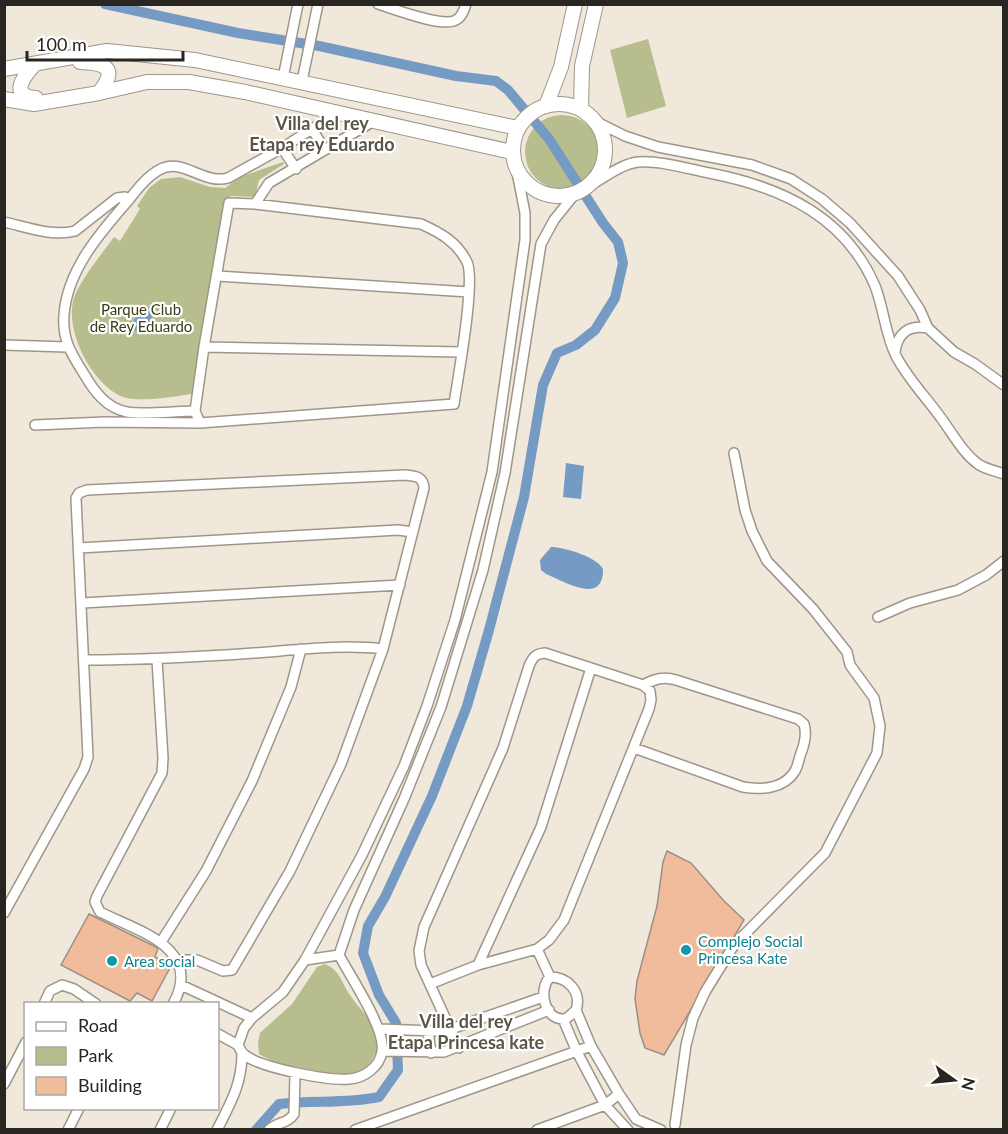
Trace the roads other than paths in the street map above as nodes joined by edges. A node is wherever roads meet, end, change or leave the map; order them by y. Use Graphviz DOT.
graph roads {
  1 [pos="298,4"];
  2 [pos="318,4"];
  3 [pos="378,4"];
  4 [pos="466,4"];
  5 [pos="575,4"];
  6 [pos="596,4"];
  7 [pos="397,7"];
  8 [pos="295,20"];
  9 [pos="314,25"];
  10 [pos="53,61"];
  11 [pos="34,65"];
  12 [pos="4,69"];
  13 [pos="283,78"];
  14 [pos="302,81"];
  15 [pos="99,93"];
  16 [pos="4,99"];
  17 [pos="68,99"];
  18 [pos="546,106"];
  19 [pos="581,110"];
  20 [pos="337,113"];
  21 [pos="595,121"];
  22 [pos="372,122"];
  23 [pos="518,128"];
  24 [pos="312,129"];
  25 [pos="282,148"];
  26 [pos="326,150"];
  27 [pos="512,152"];
  28 [pos="296,169"];
  29 [pos="517,172"];
  30 [pos="589,186"];
  31 [pos="574,195"];
  32 [pos="129,200"];
  33 [pos="255,204"];
  34 [pos="4,222"];
  35 [pos="218,276"];
  36 [pos="469,292"];
  37 [pos="928,328"];
  38 [pos="4,345"];
  39 [pos="67,347"];
  40 [pos="204,347"];
  41 [pos="461,352"];
  42 [pos="895,354"];
  43 [pos="1004,385"];
  44 [pos="195,411"];
  45 [pos="200,423"];
  46 [pos="35,425"];
  47 [pos="735,453"];
  48 [pos="1004,474"];
  49 [pos="413,532"];
  50 [pos="79,548"];
  51 [pos="1004,561"];
  52 [pos="400,585"];
  53 [pos="82,603"];
  54 [pos="878,617"];
  55 [pos="383,649"];
  56 [pos="301,650"];
  57 [pos="84,660"];
  58 [pos="157,660"];
  59 [pos="591,668"];
  60 [pos="643,685"];
  61 [pos="634,748"];
  62 [pos="4,913"];
  63 [pos="161,942"];
  64 [pos="537,949"];
  65 [pos="339,955"];
  66 [pos="178,960"];
  67 [pos="305,960"];
  68 [pos="478,965"];
  69 [pos="550,977"];
  70 [pos="430,984"];
  71 [pos="182,985"];
  72 [pos="543,997"];
  73 [pos="45,1002"];
  74 [pos="93,1002"];
  75 [pos="174,1002"];
  76 [pos="212,1002"];
  77 [pos="219,1005"];
  78 [pos="549,1010"];
  79 [pos="576,1010"];
  80 [pos="252,1018"];
  81 [pos="563,1019"];
  82 [pos="380,1029"];
  83 [pos="451,1029"];
  84 [pos="428,1031"];
  85 [pos="219,1035"];
  86 [pos="24,1046"];
  87 [pos="591,1046"];
  88 [pos="459,1048"];
  89 [pos="240,1049"];
  90 [pos="383,1051"];
  91 [pos="577,1052"];
  92 [pos="431,1053"];
  93 [pos="295,1072"];
  94 [pos="5,1081"];
  95 [pos="619,1094"];
  96 [pos="605,1105"];
  97 [pos="78,1110"];
  98 [pos="170,1110"];
  99 [pos="291,1120"];
  100 [pos="679,1127"];
  101 [pos="68,1130"];
  102 [pos="159,1130"];
  103 [pos="217,1130"];
  104 [pos="269,1130"];
  105 [pos="294,1130"];
  106 [pos="355,1130"];
  107 [pos="537,1130"];
  108 [pos="628,1130"];
  109 [pos="663,1130"];
  1 -- 8 [label="street"];
  2 -- 9 [label="street"];
  3 -- 7 [label="street"];
  4 -- 7 [label="street"];
  5 -- 18 [label="street"];
  6 -- 19 [label="street"];
  8 -- 9 [label="street"];
  8 -- 13 [label="street"];
  9 -- 14 [label="street"];
  10 -- 11 [label="street"];
  10 -- 13 [label="street"];
  10 -- 15 [label="street"];
  11 -- 12 [label="street"];
  11 -- 17 [label="street"];
  13 -- 14 [label="street"];
  14 -- 23 [label="street"];
  15 -- 17 [label="street"];
  15 -- 20 [label="street"];
  16 -- 17 [label="street"];
  18 -- 19 [label="street"];
  18 -- 23 [label="street"];
  19 -- 21 [label="street"];
  20 -- 22 [label="street"];
  20 -- 24 [label="street"];
  21 -- 30 [label="street"];
  21 -- 37 [label="street"];
  22 -- 26 [label="street"];
  22 -- 27 [label="street"];
  23 -- 27 [label="street"];
  24 -- 25 [label="street"];
  24 -- 26 [label="street"];
  25 -- 28 [label="street"];
  25 -- 32 [label="street"];
  26 -- 28 [label="street"];
  27 -- 29 [label="street"];
  28 -- 33 [label="street"];
  29 -- 31 [label="street"];
  29 -- 67 [label="street"];
  30 -- 31 [label="street"];
  30 -- 42 [label="street"];
  31 -- 65 [label="street"];
  32 -- 34 [label="street"];
  32 -- 39 [label="street"];
  33 -- 35 [label="street"];
  33 -- 36 [label="street"];
  35 -- 36 [label="street"];
  35 -- 40 [label="street"];
  36 -- 41 [label="street"];
  37 -- 42 [label="street"];
  37 -- 43 [label="street"];
  38 -- 39 [label="street"];
  39 -- 44 [label="street"];
  40 -- 41 [label="street"];
  40 -- 44 [label="street"];
  41 -- 45 [label="street"];
  42 -- 48 [label="street"];
  44 -- 45 [label="street"];
  45 -- 46 [label="street"];
  47 -- 100 [label="street"];
  49 -- 50 [label="street"];
  49 -- 50 [label="street"];
  49 -- 52 [label="street"];
  50 -- 53 [label="street"];
  51 -- 54 [label="street"];
  52 -- 53 [label="street"];
  52 -- 55 [label="street"];
  53 -- 57 [label="street"];
  55 -- 56 [label="street"];
  55 -- 66 [label="street"];
  56 -- 58 [label="street"];
  56 -- 63 [label="street"];
  57 -- 58 [label="street"];
  57 -- 62 [label="street"];
  58 -- 63 [label="street"];
  59 -- 60 [label="street"];
  59 -- 68 [label="street"];
  59 -- 70 [label="street"];
  60 -- 61 [label="street"];
  60 -- 61 [label="street"];
  61 -- 64 [label="street"];
  63 -- 66 [label="street"];
  64 -- 68 [label="street"];
  64 -- 69 [label="street"];
  65 -- 67 [label="street"];
  65 -- 82 [label="street"];
  66 -- 71 [label="street"];
  67 -- 80 [label="street"];
  68 -- 70 [label="street"];
  69 -- 72 [label="street"];
  69 -- 79 [label="street"];
  70 -- 83 [label="street"];
  71 -- 75 [label="street"];
  71 -- 76 [label="street"];
  72 -- 78 [label="street"];
  72 -- 83 [label="street"];
  73 -- 74 [label="street"];
  77 -- 80 [label="street"];
  78 -- 81 [label="street"];
  78 -- 88 [label="street"];
  79 -- 81 [label="street"];
  79 -- 87 [label="street"];
  80 -- 89 [label="street"];
  81 -- 91 [label="street"];
  82 -- 84 [label="street"];
  82 -- 90 [label="street"];
  83 -- 84 [label="street"];
  83 -- 88 [label="street"];
  84 -- 92 [label="street"];
  85 -- 89 [label="street"];
  86 -- 94 [label="street"];
  87 -- 91 [label="street"];
  87 -- 95 [label="street"];
  88 -- 92 [label="street"];
  89 -- 93 [label="street"];
  89 -- 103 [label="street"];
  90 -- 92 [label="street"];
  90 -- 93 [label="street"];
  91 -- 96 [label="street"];
  91 -- 106 [label="street"];
  93 -- 99 [label="street"];
  95 -- 96 [label="street"];
  95 -- 109 [label="street"];
  96 -- 107 [label="street"];
  96 -- 108 [label="street"];
  97 -- 101 [label="street"];
  98 -- 102 [label="street"];
  99 -- 104 [label="street"];
  99 -- 105 [label="street"];
  100 -- 109 [label="street"];
}
